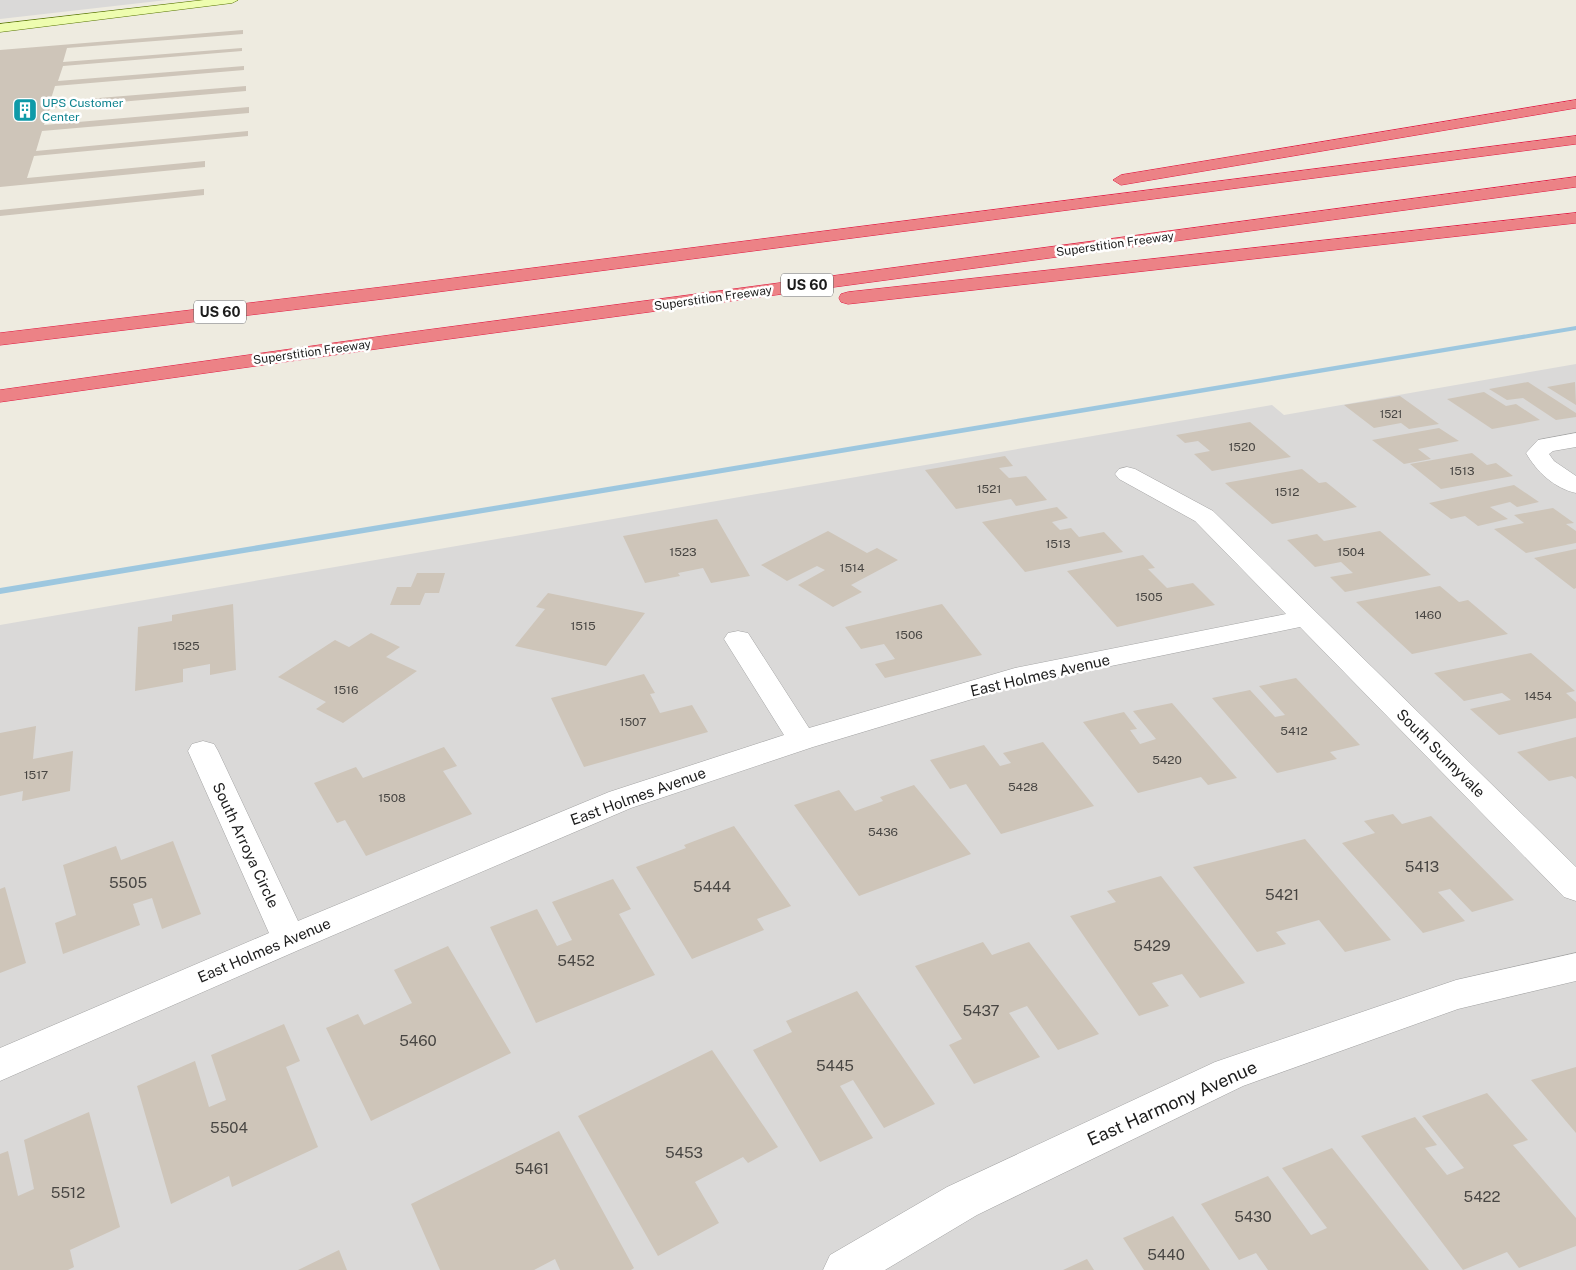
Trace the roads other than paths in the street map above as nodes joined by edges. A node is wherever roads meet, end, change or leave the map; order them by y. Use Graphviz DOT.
graph roads {
  1 [pos="192,0"];
  2 [pos="227,0"];
  3 [pos="0,22"];
  4 [pos="0,28"];
  5 [pos="1576,104"];
  6 [pos="1576,140"];
  7 [pos="1576,182"];
  8 [pos="1102,183"];
  9 [pos="944,205"];
  10 [pos="1576,218"];
  11 [pos="48,333"];
  12 [pos="0,339"];
  13 [pos="39,391"];
  14 [pos="0,396"];
  15 [pos="1576,440"];
  16 [pos="1127,474"];
  17 [pos="1576,486"];
  18 [pos="1306,618"];
  19 [pos="738,639"];
  20 [pos="802,740"];
  21 [pos="203,751"];
  22 [pos="1576,888"];
  23 [pos="289,939"];
  24 [pos="1576,966"];
  25 [pos="0,1065"];
  26 [pos="845,1270"];
  1 -- 3 [label="street"];
  2 -- 4 [label="street"];
  5 -- 8 [label="highway"];
  6 -- 11 [label="highway, US 60"];
  7 -- 13 [label="highway, Superstition Freeway / US 60"];
  9 -- 11 [label="highway"];
  10 -- 13 [label="highway"];
  11 -- 12 [label="highway, US 60"];
  13 -- 14 [label="highway, Superstition Freeway / US 60"];
  15 -- 17 [label="street"];
  16 -- 18 [label="street, South Sunnyvale"];
  18 -- 20 [label="street, East Holmes Avenue"];
  18 -- 22 [label="street, South Sunnyvale"];
  19 -- 20 [label="street"];
  20 -- 23 [label="street, East Holmes Avenue"];
  21 -- 23 [label="street, South Arroya Circle"];
  23 -- 25 [label="street, East Holmes Avenue"];
  24 -- 26 [label="street, East Harmony Avenue"];
}
